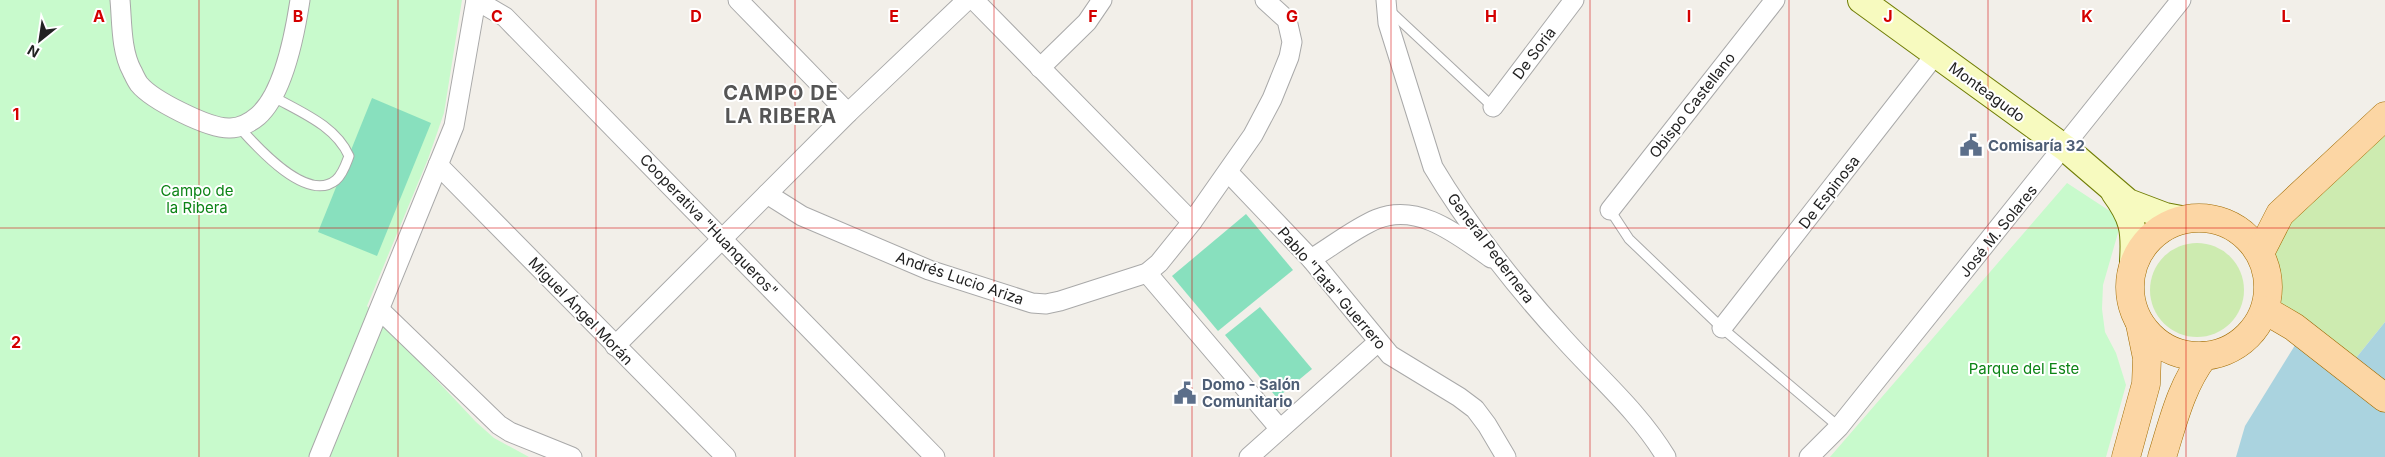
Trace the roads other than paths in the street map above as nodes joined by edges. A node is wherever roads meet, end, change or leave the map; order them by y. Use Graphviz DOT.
graph roads {
  1 [pos="120,0"];
  2 [pos="300,0"];
  3 [pos="476,0"];
  4 [pos="738,0"];
  5 [pos="967,0"];
  6 [pos="974,0"];
  7 [pos="1102,0"];
  8 [pos="1265,0"];
  9 [pos="1574,0"];
  10 [pos="1775,0"];
  11 [pos="1861,0"];
  12 [pos="2181,0"];
  13 [pos="1385,3"];
  14 [pos="1935,55"];
  15 [pos="1040,68"];
  16 [pos="272,96"];
  17 [pos="1494,107"];
  18 [pos="848,113"];
  19 [pos="2385,116"];
  20 [pos="238,127"];
  21 [pos="2065,148"];
  22 [pos="438,165"];
  23 [pos="1228,172"];
  24 [pos="2111,188"];
  25 [pos="767,194"];
  26 [pos="1610,210"];
  27 [pos="2181,219"];
  28 [pos="1192,222"];
  29 [pos="723,238"];
  30 [pos="2260,253"];
  31 [pos="1311,259"];
  32 [pos="2133,261"];
  33 [pos="1502,265"];
  34 [pos="1147,273"];
  35 [pos="380,310"];
  36 [pos="2265,310"];
  37 [pos="2140,324"];
  38 [pos="1722,328"];
  39 [pos="1378,342"];
  40 [pos="615,346"];
  41 [pos="2204,356"];
  42 [pos="2385,398"];
  43 [pos="1839,427"];
  44 [pos="1280,429"];
  45 [pos="319,457"];
  46 [pos="572,457"];
  47 [pos="726,457"];
  48 [pos="935,457"];
  49 [pos="1249,457"];
  50 [pos="1506,457"];
  51 [pos="1666,457"];
  52 [pos="1810,457"];
  53 [pos="2126,457"];
  54 [pos="2162,457"];
  1 -- 20 [label="street"];
  2 -- 16 [label="street"];
  3 -- 22 [label="street"];
  3 -- 29 [label="street, Cooperativa \"Huanqueros\""];
  4 -- 18 [label="street"];
  5 -- 18 [label="street"];
  6 -- 15 [label="street"];
  7 -- 15 [label="street"];
  8 -- 23 [label="street, Andrés Lucio Ariza"];
  9 -- 17 [label="street, De Soria"];
  10 -- 26 [label="street, Obispo Castellano"];
  11 -- 14 [label="street, Monteagudo"];
  12 -- 21 [label="street, José M. Solares"];
  13 -- 17 [label="lane"];
  13 -- 33 [label="street, General Pedernera"];
  14 -- 21 [label="street, Monteagudo"];
  14 -- 38 [label="street, De Espinosa"];
  15 -- 28 [label="street"];
  16 -- 20 [label="street"];
  16 -- 20 [label="lane"];
  18 -- 25 [label="street"];
  19 -- 30 [label="main road"];
  21 -- 24 [label="street, Monteagudo"];
  21 -- 43 [label="street, José M. Solares"];
  22 -- 35 [label="street"];
  22 -- 40 [label="street, Miguel Ángel Morán"];
  23 -- 28 [label="street, Andrés Lucio Ariza"];
  23 -- 31 [label="street, Pablo \"Tata\" Guerrero"];
  24 -- 27 [label="street, Monteagudo"];
  24 -- 32 [label="street, Monteagudo"];
  25 -- 29 [label="street"];
  25 -- 34 [label="street, Andrés Lucio Ariza"];
  26 -- 38 [label="lane"];
  27 -- 30 [label="main road"];
  27 -- 32 [label="main road"];
  28 -- 34 [label="street, Andrés Lucio Ariza"];
  29 -- 40 [label="street"];
  29 -- 48 [label="street, Cooperativa \"Huanqueros\""];
  30 -- 36 [label="main road"];
  31 -- 33 [label="street"];
  31 -- 39 [label="street, Pablo \"Tata\" Guerrero"];
  32 -- 37 [label="main road"];
  33 -- 51 [label="street, General Pedernera"];
  34 -- 44 [label="street"];
  35 -- 45 [label="street"];
  35 -- 46 [label="street"];
  36 -- 41 [label="main road"];
  36 -- 42 [label="main road"];
  37 -- 41 [label="main road"];
  37 -- 53 [label="main road"];
  38 -- 43 [label="lane"];
  39 -- 44 [label="street"];
  39 -- 50 [label="street, Pablo \"Tata\" Guerrero"];
  40 -- 47 [label="street, Miguel Ángel Morán"];
  41 -- 54 [label="main road"];
  43 -- 52 [label="street, José M. Solares"];
  44 -- 49 [label="street"];
}
